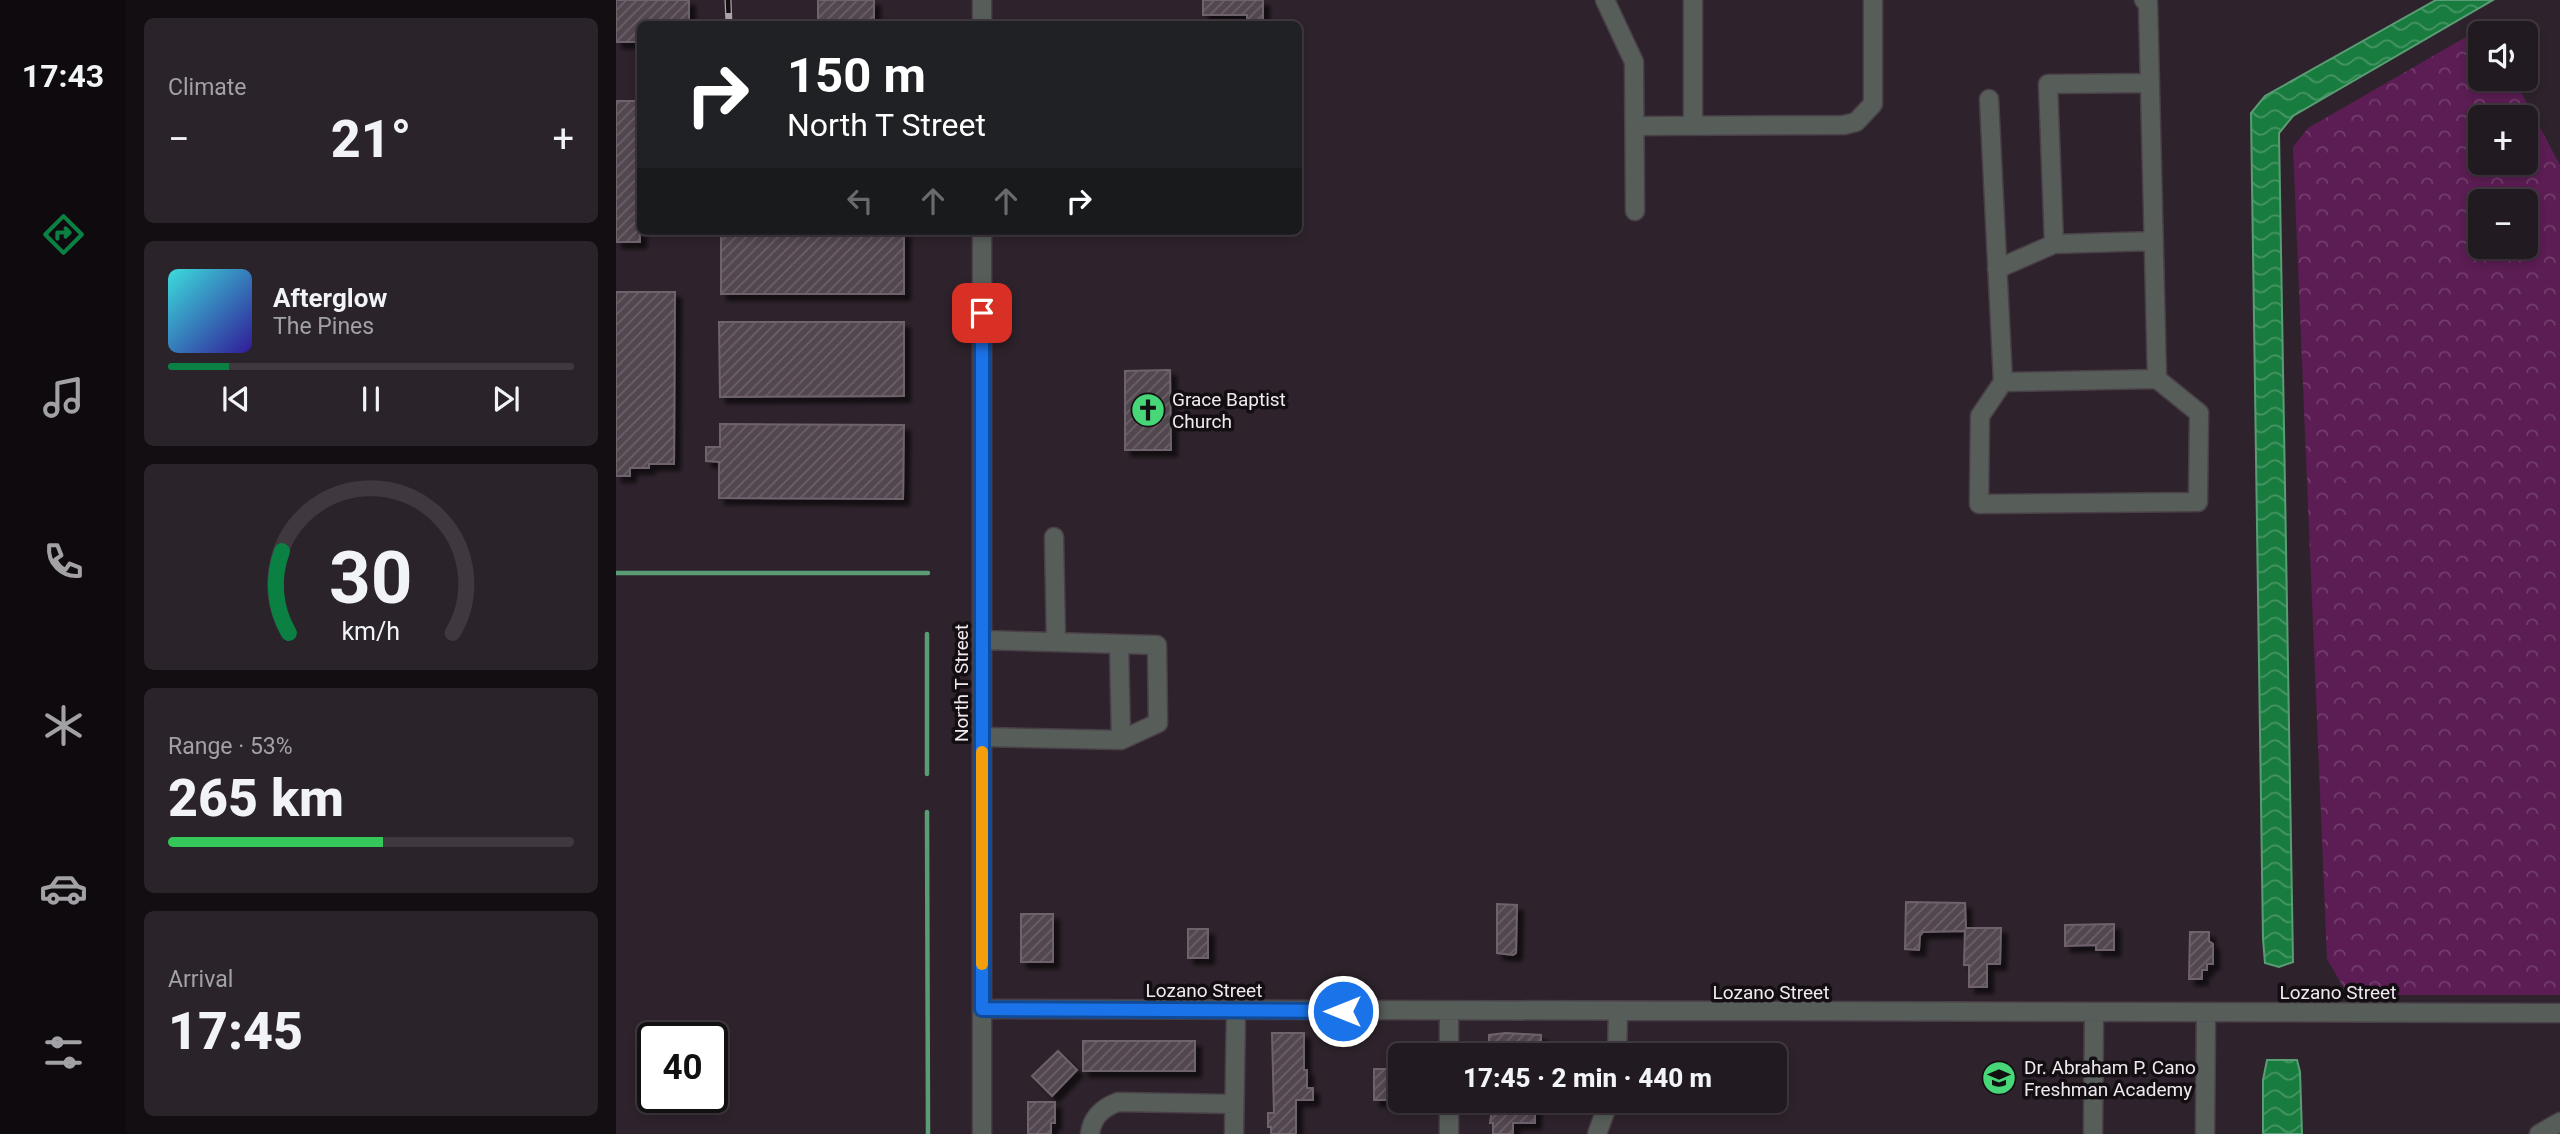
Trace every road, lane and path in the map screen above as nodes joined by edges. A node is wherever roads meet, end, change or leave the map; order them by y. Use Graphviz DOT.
graph roads {
  1 [pos="982,0"];
  2 [pos="1605,0"];
  3 [pos="1693,0"];
  4 [pos="1873,0"];
  5 [pos="2144,0"];
  6 [pos="982,21"];
  7 [pos="2150,83"];
  8 [pos="1989,99"];
  9 [pos="1693,125"];
  10 [pos="1636,126"];
  11 [pos="1636,211"];
  12 [pos="982,235"];
  13 [pos="2154,241"];
  14 [pos="2054,244"];
  15 [pos="1997,270"];
  16 [pos="2157,379"];
  17 [pos="2003,382"];
  18 [pos="1054,537"];
  19 [pos="982,640"];
  20 [pos="1056,642"];
  21 [pos="1119,644"];
  22 [pos="982,737"];
  23 [pos="1121,740"];
  24 [pos="982,1009"];
  25 [pos="1236,1011"];
  26 [pos="1449,1012"];
  27 [pos="1618,1012"];
  28 [pos="2560,1013"];
  29 [pos="2094,1014"];
  30 [pos="2206,1014"];
  31 [pos="1449,1043"];
  32 [pos="1618,1043"];
  33 [pos="1234,1104"];
  34 [pos="1449,1113"];
  35 [pos="1605,1113"];
  36 [pos="2560,1122"];
  37 [pos="982,1134"];
  38 [pos="1090,1134"];
  39 [pos="1234,1134"];
  40 [pos="1449,1134"];
  41 [pos="1597,1134"];
  42 [pos="2093,1134"];
  43 [pos="2206,1134"];
  44 [pos="2539,1134"];
  1 -- 6 [label="street"];
  2 -- 10 [label="street"];
  3 -- 9 [label="street"];
  4 -- 9 [label="street"];
  5 -- 7 [label="street"];
  7 -- 13 [label="street"];
  7 -- 14 [label="street"];
  8 -- 15 [label="street"];
  9 -- 10 [label="street"];
  10 -- 11 [label="street"];
  12 -- 19 [label="street, North T Street"];
  13 -- 14 [label="street"];
  13 -- 16 [label="street"];
  14 -- 15 [label="street"];
  15 -- 17 [label="street"];
  16 -- 17 [label="street"];
  16 -- 17 [label="street"];
  18 -- 20 [label="street"];
  19 -- 20 [label="street"];
  19 -- 22 [label="street, North T Street"];
  20 -- 21 [label="street"];
  21 -- 23 [label="street"];
  21 -- 23 [label="street"];
  22 -- 23 [label="street"];
  22 -- 24 [label="street, North T Street"];
  24 -- 25 [label="street, Lozano Street"];
  24 -- 37 [label="street, North T Street"];
  25 -- 26 [label="street, Lozano Street"];
  25 -- 33 [label="street"];
  26 -- 27 [label="street, Lozano Street"];
  26 -- 31 [label="street"];
  27 -- 29 [label="street, Lozano Street"];
  27 -- 32 [label="street"];
  28 -- 30 [label="street, Lozano Street"];
  29 -- 30 [label="street, Lozano Street"];
  29 -- 42 [label="street"];
  30 -- 43 [label="street"];
  33 -- 38 [label="street"];
  33 -- 39 [label="street"];
  34 -- 40 [label="street"];
  35 -- 41 [label="street"];
  36 -- 44 [label="street"];
}
